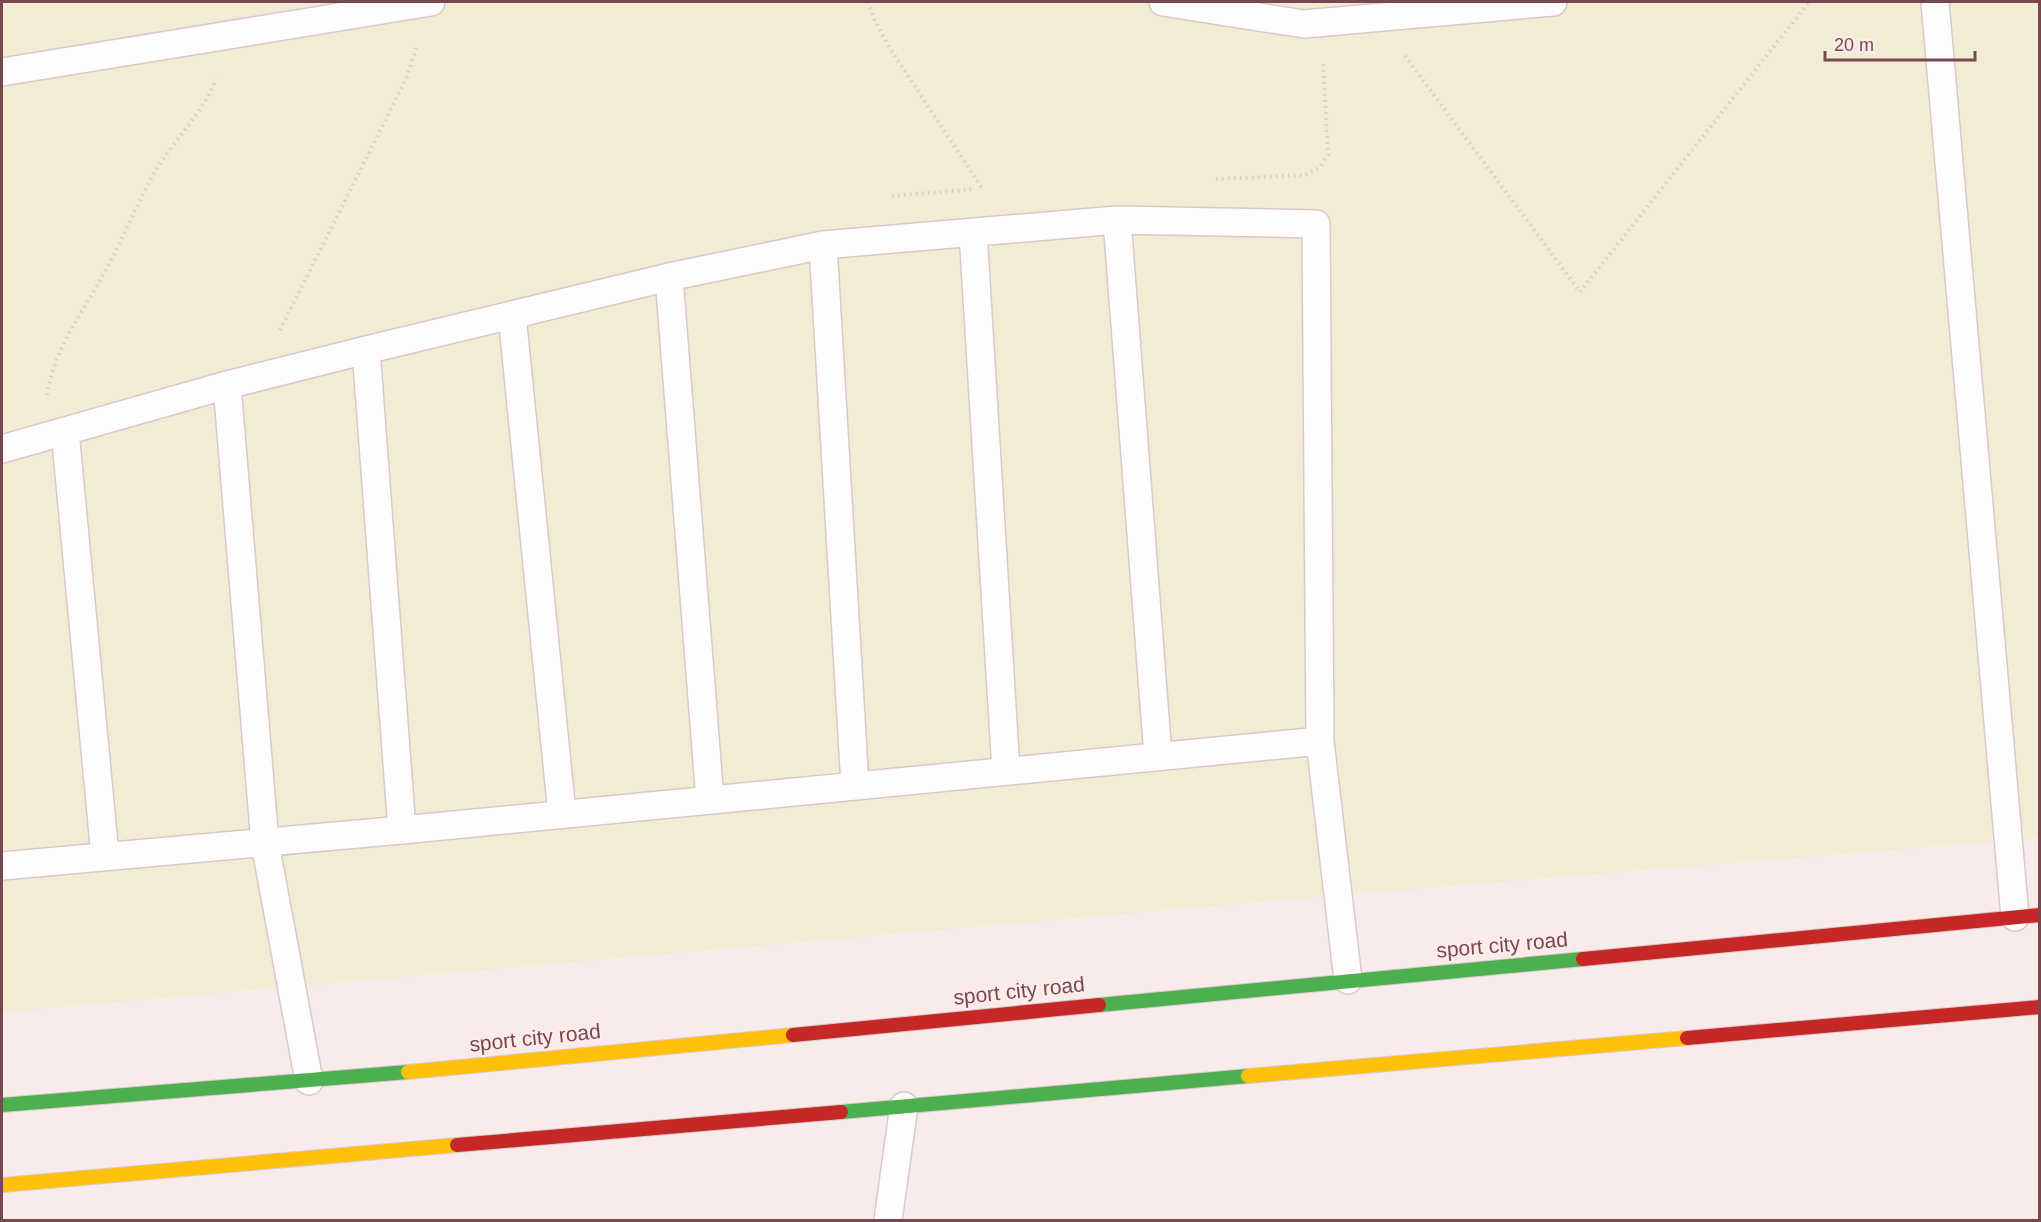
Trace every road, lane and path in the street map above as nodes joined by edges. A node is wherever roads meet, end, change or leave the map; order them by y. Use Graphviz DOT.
graph roads {
  1 [pos="868,2"];
  2 [pos="1163,2"];
  3 [pos="1553,2"];
  4 [pos="1809,2"];
  5 [pos="1935,2"];
  6 [pos="424,3"];
  7 [pos="1376,17"];
  8 [pos="224,35"];
  9 [pos="2,72"];
  10 [pos="982,188"];
  11 [pos="1117,220"];
  12 [pos="973,232"];
  13 [pos="823,245"];
  14 [pos="669,277"];
  15 [pos="512,315"];
  16 [pos="280,331"];
  17 [pos="366,350"];
  18 [pos="227,385"];
  19 [pos="46,397"];
  20 [pos="65,431"];
  21 [pos="2,449"];
  22 [pos="1320,741"];
  23 [pos="1158,756"];
  24 [pos="1006,771"];
  25 [pos="855,786"];
  26 [pos="710,800"];
  27 [pos="562,814"];
  28 [pos="402,830"];
  29 [pos="265,843"];
  30 [pos="105,856"];
  31 [pos="2,866"];
  32 [pos="2027,916"];
  33 [pos="1348,981"];
  34 [pos="2040,1007"];
  35 [pos="309,1081"];
  36 [pos="2,1105"];
  37 [pos="904,1106"];
  38 [pos="2,1185"];
  39 [pos="888,1221"];
  1 -- 10 [label="path"];
  2 -- 7 [label="lane"];
  3 -- 7 [label="lane"];
  4 -- 7 [label="path"];
  5 -- 32 [label="lane"];
  6 -- 8 [label="lane"];
  6 -- 16 [label="path"];
  8 -- 9 [label="lane"];
  8 -- 19 [label="path"];
  11 -- 12 [label="lane"];
  11 -- 22 [label="lane"];
  11 -- 23 [label="lane"];
  12 -- 13 [label="lane"];
  12 -- 24 [label="lane"];
  13 -- 14 [label="lane"];
  13 -- 25 [label="lane"];
  14 -- 15 [label="lane"];
  14 -- 26 [label="lane"];
  15 -- 17 [label="lane"];
  15 -- 27 [label="lane"];
  17 -- 18 [label="lane"];
  17 -- 28 [label="lane"];
  18 -- 20 [label="lane"];
  18 -- 29 [label="lane"];
  20 -- 21 [label="lane"];
  20 -- 30 [label="lane"];
  22 -- 23 [label="lane"];
  22 -- 33 [label="lane"];
  23 -- 24 [label="lane"];
  24 -- 25 [label="lane"];
  25 -- 26 [label="lane"];
  26 -- 27 [label="lane"];
  27 -- 28 [label="lane"];
  28 -- 29 [label="lane"];
  29 -- 30 [label="lane"];
  29 -- 35 [label="lane"];
  30 -- 31 [label="lane"];
  32 -- 33 [label="main road, sport city road"];
  33 -- 35 [label="main road, sport city road"];
  34 -- 37 [label="main road"];
  35 -- 36 [label="main road, sport city road"];
  37 -- 38 [label="main road"];
  37 -- 39 [label="lane"];
}
